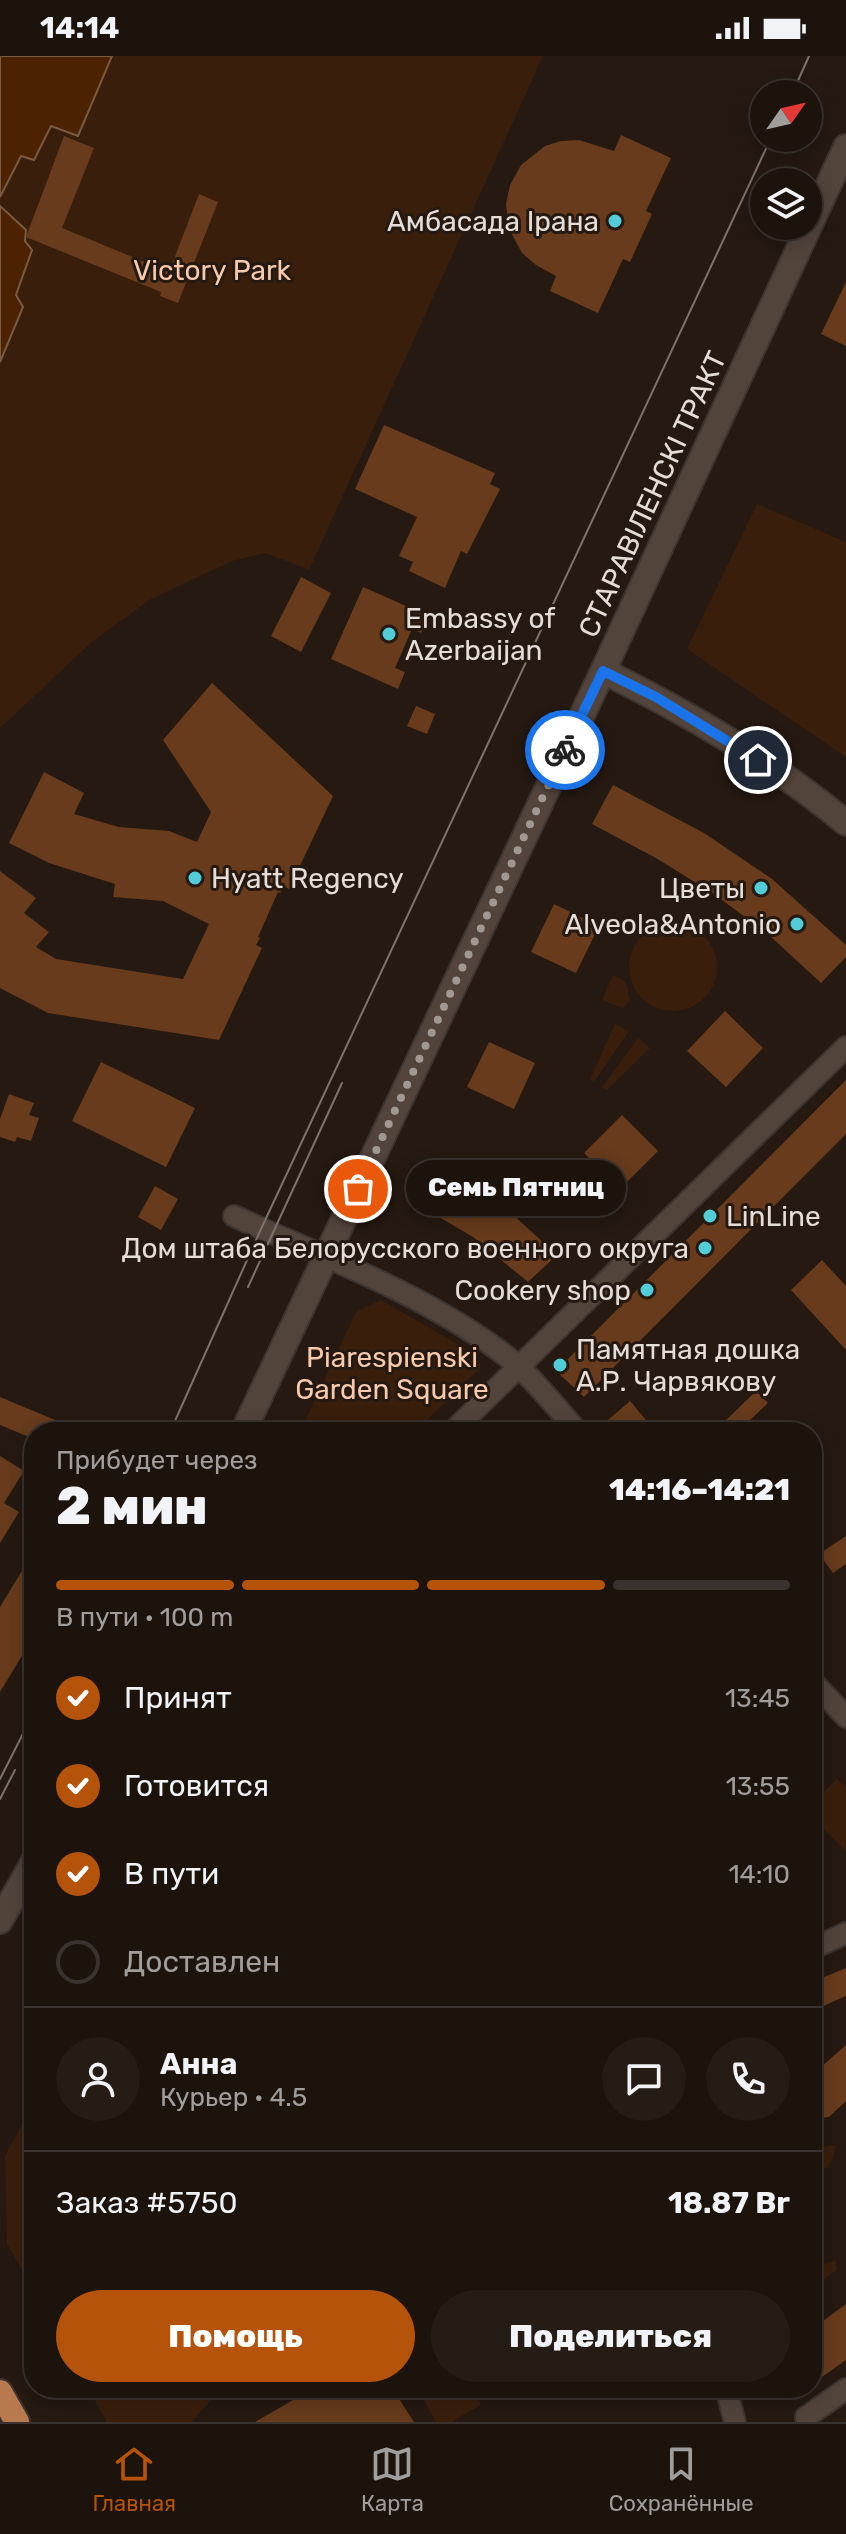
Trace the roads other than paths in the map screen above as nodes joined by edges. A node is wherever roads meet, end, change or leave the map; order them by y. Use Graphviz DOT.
graph roads {
  1 [pos="846,147"];
  2 [pos="603,671"];
  3 [pos="846,823"];
  4 [pos="846,1047"];
  5 [pos="234,1216"];
  6 [pos="326,1256"];
  7 [pos="518,1368"];
  8 [pos="248,1422"];
  9 [pos="462,1422"];
  10 [pos="569,1422"];
  11 [pos="822,1692"];
  12 [pos="846,1717"];
  13 [pos="24,1879"];
  14 [pos="0,1921"];
  15 [pos="846,1933"];
  16 [pos="822,1944"];
  17 [pos="846,2389"];
  18 [pos="0,2392"];
  19 [pos="729,2398"];
  20 [pos="806,2417"];
  21 [pos="17,2422"];
  22 [pos="735,2422"];
  1 -- 2 [label="main road, СТАРАВІЛЕНСКІ ТРАКТ"];
  2 -- 3 [label="main road"];
  2 -- 6 [label="main road, СТАРАВІЛЕНСКІ ТРАКТ"];
  4 -- 7 [label="street"];
  5 -- 6 [label="street"];
  6 -- 7 [label="street"];
  6 -- 8 [label="main road, СТАРАВІЛЕНСКІ ТРАКТ"];
  7 -- 9 [label="street"];
  7 -- 10 [label="street"];
  11 -- 12 [label="street"];
  13 -- 14 [label="main road"];
  15 -- 16 [label="street"];
  17 -- 20 [label="street"];
  18 -- 21 [label="main road"];
  19 -- 22 [label="street"];
}
